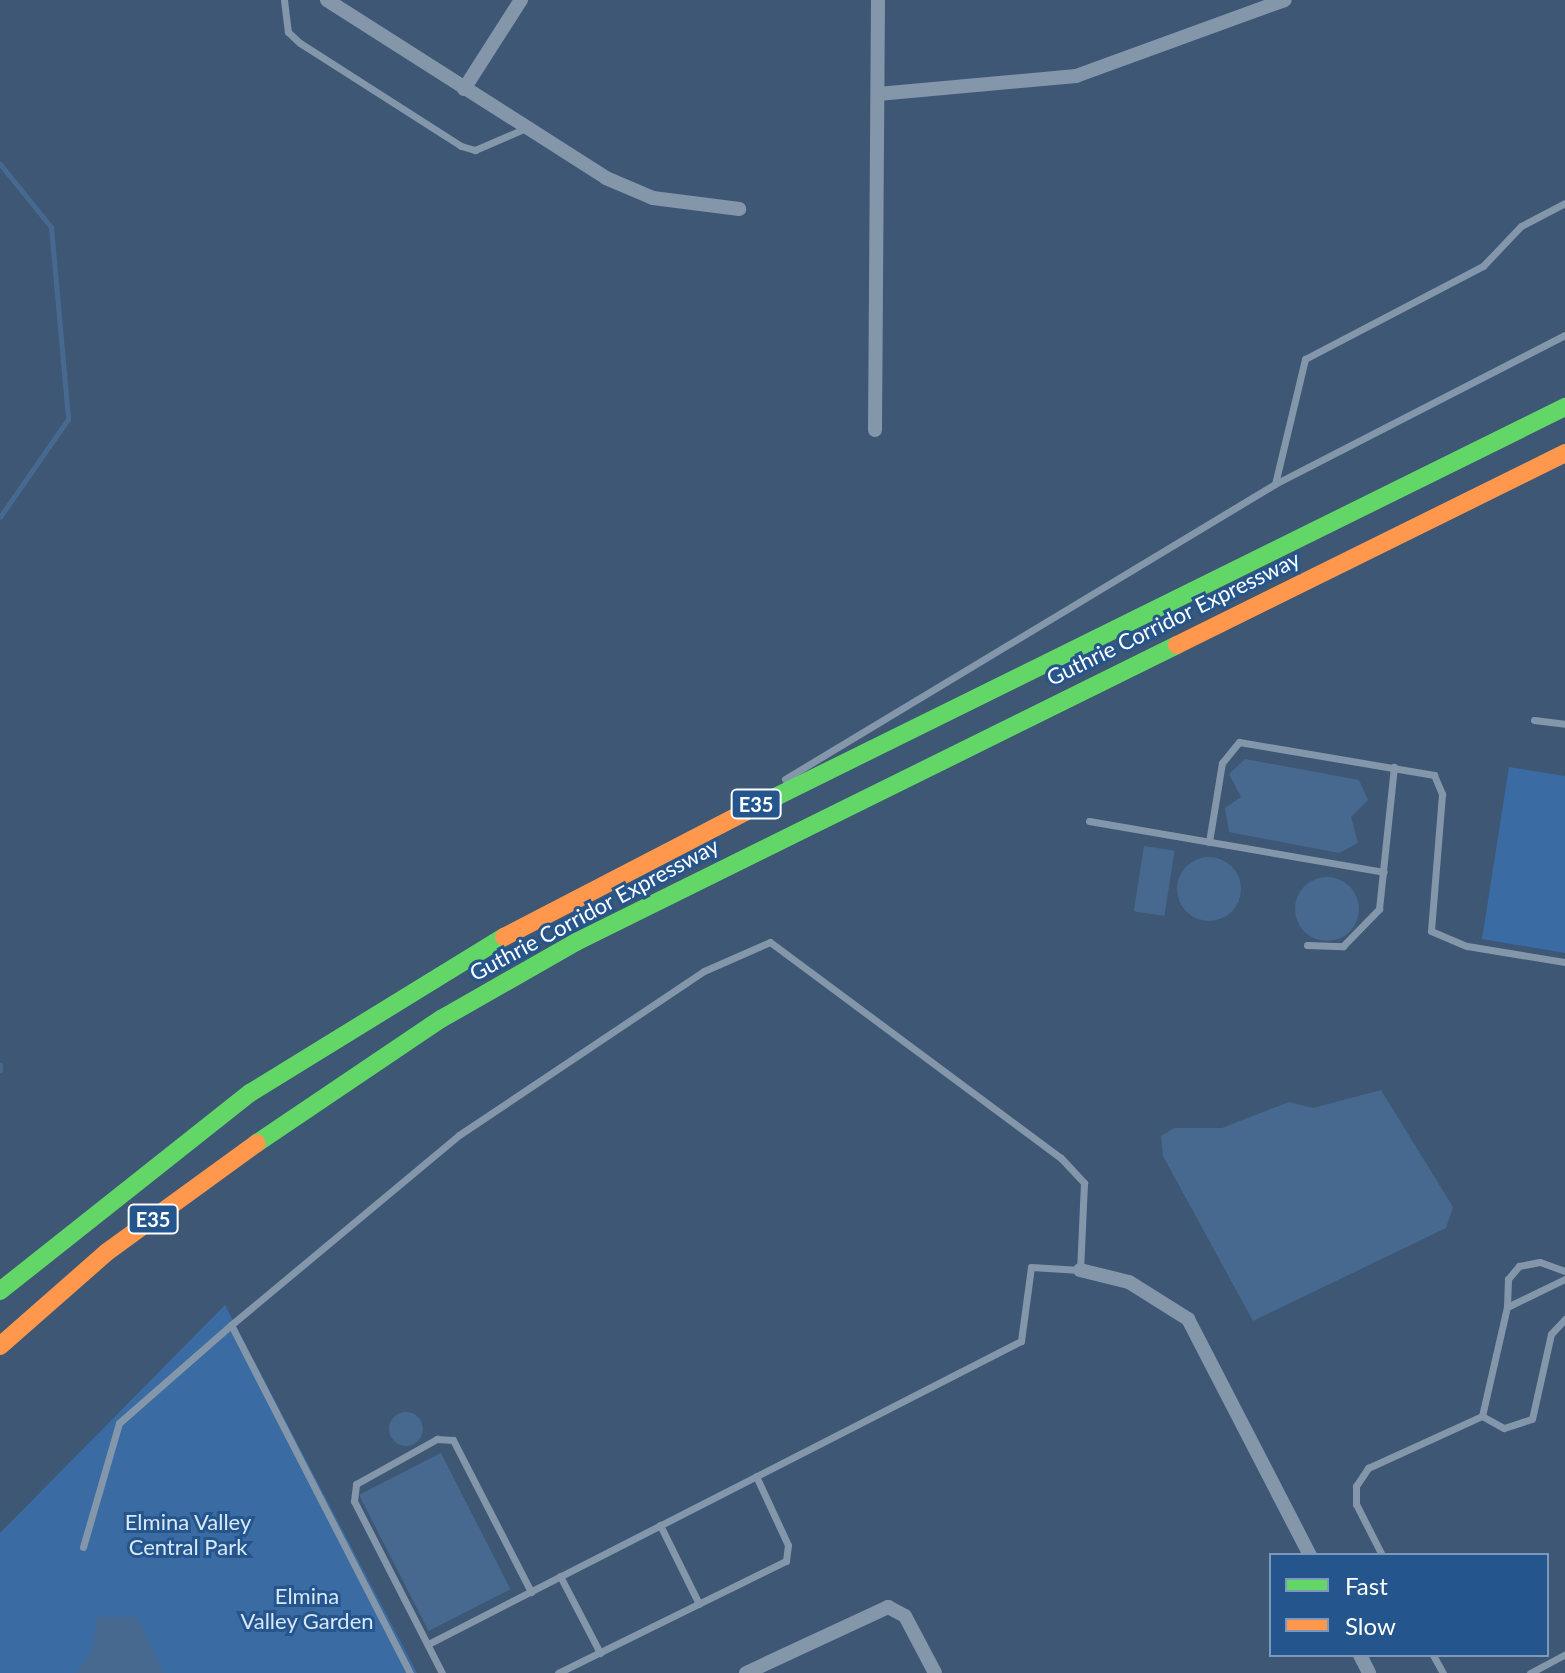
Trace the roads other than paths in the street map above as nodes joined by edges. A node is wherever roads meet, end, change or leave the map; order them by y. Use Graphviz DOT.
graph roads {
  1 [pos="284,0"];
  2 [pos="327,0"];
  3 [pos="521,0"];
  4 [pos="878,0"];
  5 [pos="1285,0"];
  6 [pos="464,89"];
  7 [pos="878,94"];
  8 [pos="526,128"];
  9 [pos="1565,203"];
  10 [pos="739,209"];
  11 [pos="1565,335"];
  12 [pos="1565,407"];
  13 [pos="875,430"];
  14 [pos="1565,453"];
  15 [pos="1275,484"];
  16 [pos="1534,720"];
  17 [pos="1565,724"];
  18 [pos="1394,767"];
  19 [pos="1089,821"];
  20 [pos="680,841"];
  21 [pos="1209,842"];
  22 [pos="1384,872"];
  23 [pos="1307,945"];
  24 [pos="1565,962"];
  25 [pos="1080,1270"];
  26 [pos="1565,1271"];
  27 [pos="1565,1279"];
  28 [pos="0,1291"];
  29 [pos="1507,1307"];
  30 [pos="1565,1319"];
  31 [pos="231,1325"];
  32 [pos="0,1346"];
  33 [pos="1482,1416"];
  34 [pos="756,1476"];
  35 [pos="660,1525"];
  36 [pos="83,1547"];
  37 [pos="1309,1553"];
  38 [pos="1381,1553"];
  39 [pos="560,1576"];
  40 [pos="531,1592"];
  41 [pos="699,1604"];
  42 [pos="428,1644"];
  43 [pos="600,1653"];
  44 [pos="1565,1654"];
  45 [pos="776,1666"];
  46 [pos="410,1673"];
  47 [pos="442,1673"];
  48 [pos="558,1673"];
  49 [pos="746,1673"];
  50 [pos="935,1673"];
  51 [pos="1530,1673"];
  1 -- 8 [label="lane"];
  2 -- 6 [label="street"];
  3 -- 6 [label="street"];
  4 -- 7 [label="street"];
  5 -- 7 [label="street"];
  6 -- 8 [label="street"];
  7 -- 13 [label="street"];
  8 -- 10 [label="street"];
  9 -- 15 [label="lane"];
  11 -- 15 [label="lane"];
  12 -- 20 [label="highway, Guthrie Corridor Expressway / E35"];
  14 -- 32 [label="highway, Guthrie Corridor Expressway / E35"];
  15 -- 20 [label="lane"];
  16 -- 17 [label="lane"];
  18 -- 21 [label="lane"];
  18 -- 22 [label="lane"];
  18 -- 24 [label="lane"];
  19 -- 21 [label="lane"];
  20 -- 28 [label="highway, Guthrie Corridor Expressway / E35"];
  21 -- 22 [label="lane"];
  22 -- 23 [label="lane"];
  25 -- 31 [label="lane"];
  25 -- 34 [label="lane"];
  25 -- 37 [label="street"];
  26 -- 29 [label="lane"];
  27 -- 29 [label="lane"];
  29 -- 33 [label="lane"];
  30 -- 33 [label="lane"];
  31 -- 36 [label="lane"];
  31 -- 46 [label="lane"];
  33 -- 38 [label="lane"];
  34 -- 35 [label="lane"];
  34 -- 41 [label="lane"];
  35 -- 39 [label="lane"];
  35 -- 41 [label="lane"];
  39 -- 40 [label="lane"];
  39 -- 43 [label="lane"];
  40 -- 42 [label="lane"];
  40 -- 42 [label="lane"];
  41 -- 43 [label="lane"];
  42 -- 47 [label="lane"];
  43 -- 48 [label="lane"];
  44 -- 51 [label="lane"];
  45 -- 49 [label="street"];
  45 -- 50 [label="street"];
}
